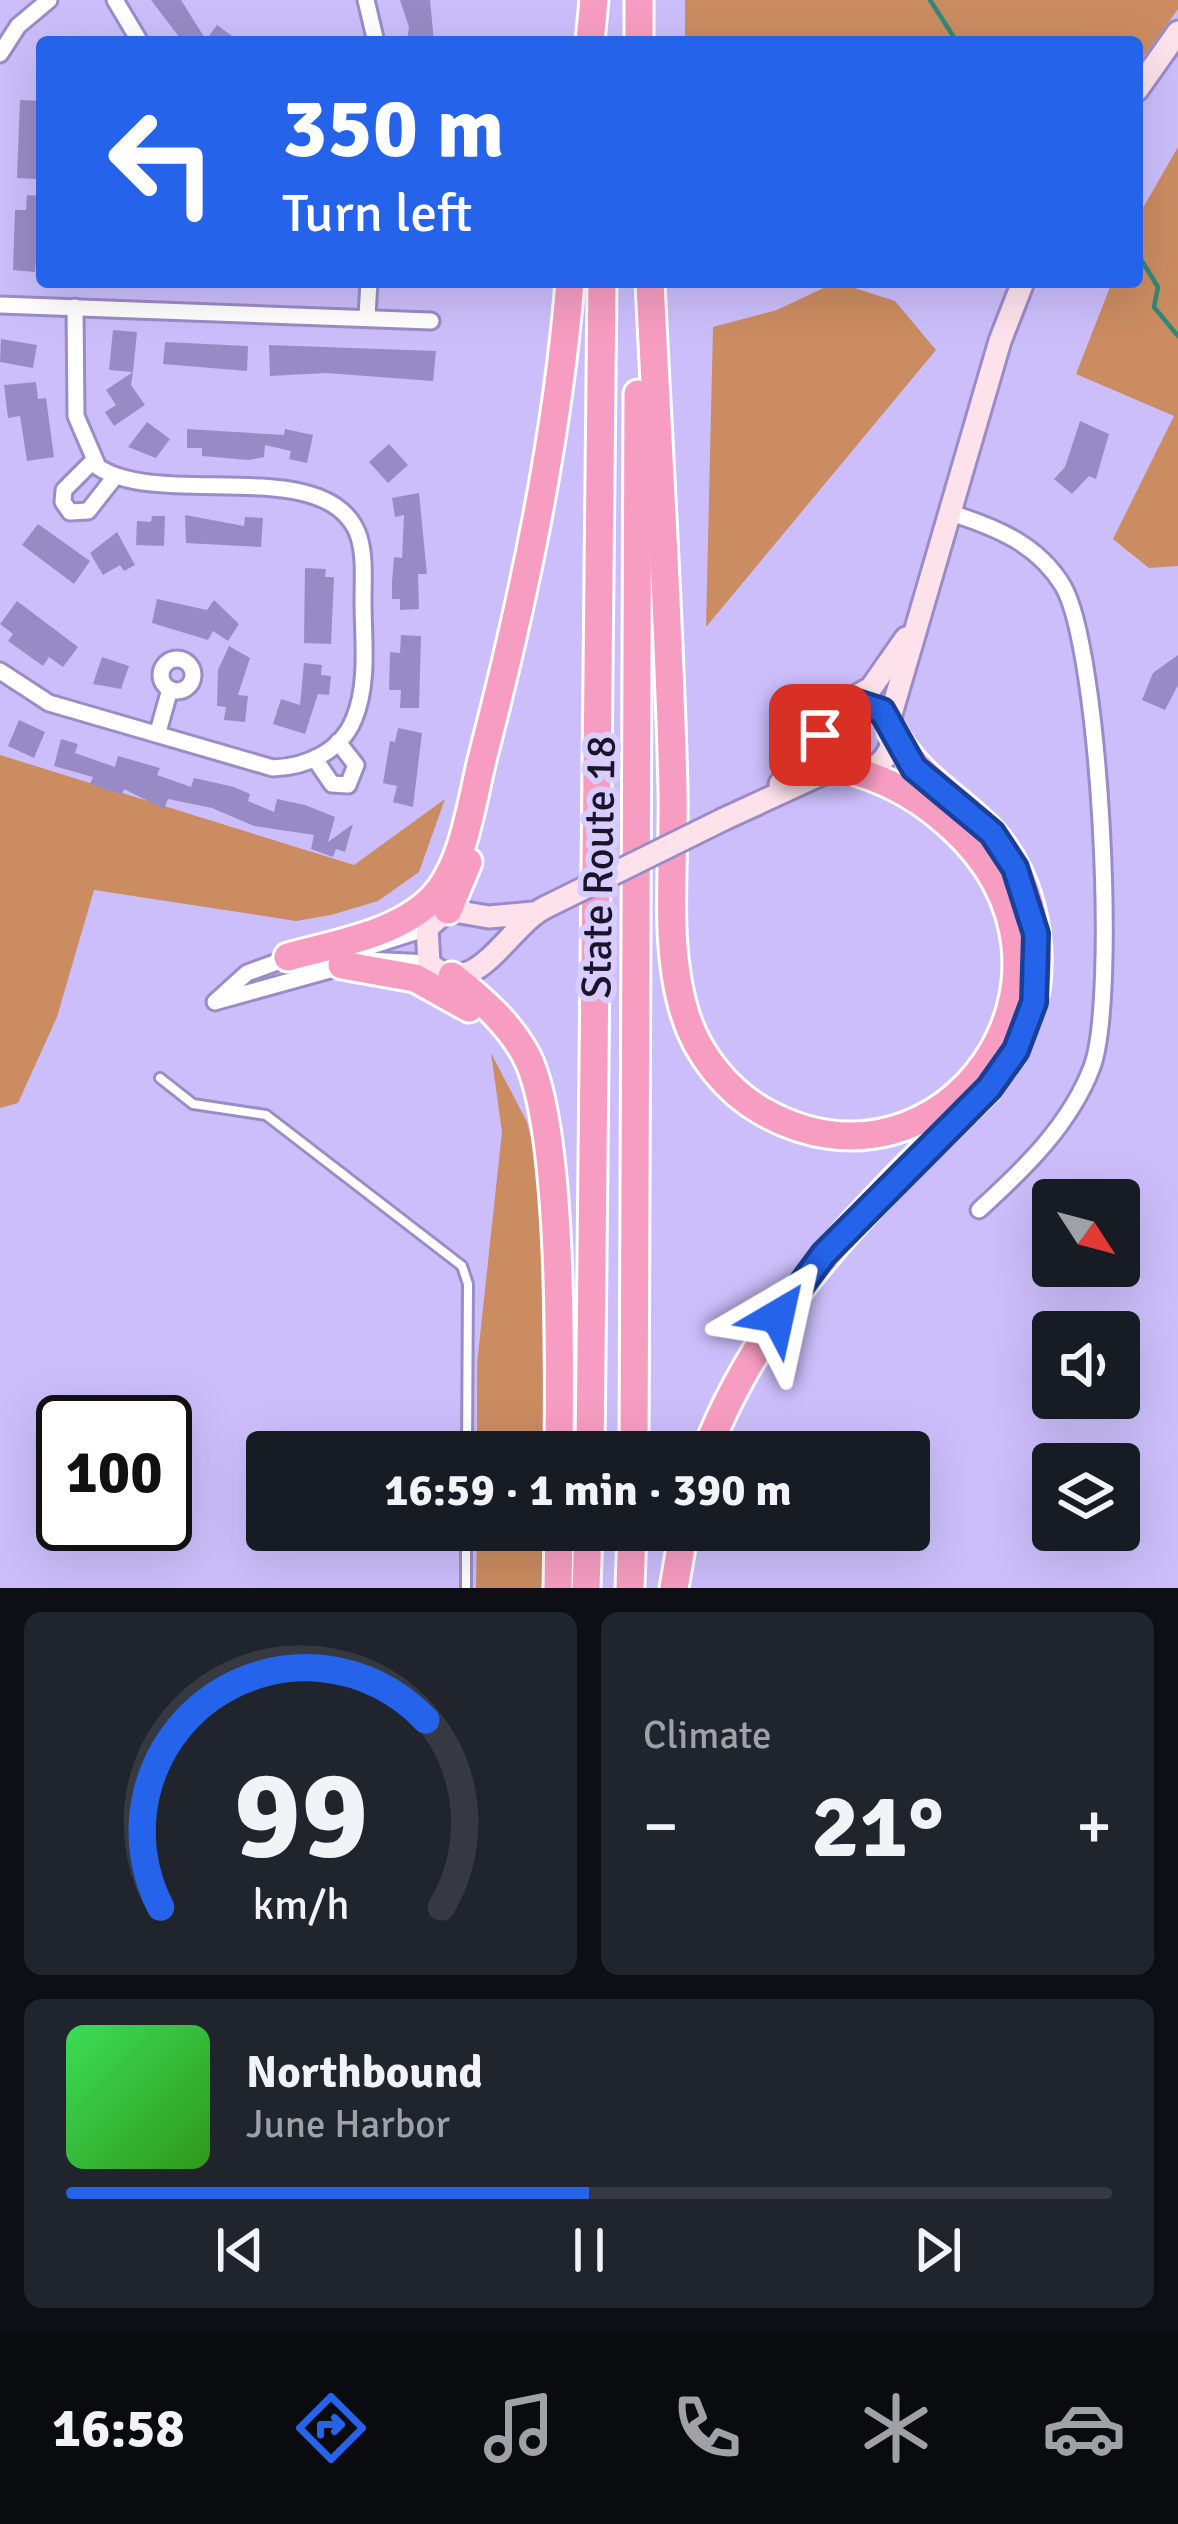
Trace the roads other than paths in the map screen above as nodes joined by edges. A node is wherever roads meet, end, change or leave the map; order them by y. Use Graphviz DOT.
graph roads {
  1 [pos="50,0"];
  2 [pos="115,0"];
  3 [pos="366,0"];
  4 [pos="594,0"];
  5 [pos="606,0"];
  6 [pos="639,0"];
  7 [pos="1178,32"];
  8 [pos="136,36"];
  9 [pos="376,36"];
  10 [pos="591,36"];
  11 [pos="604,36"];
  12 [pos="639,36"];
  13 [pos="0,54"];
  14 [pos="1143,82"];
  15 [pos="369,288"];
  16 [pos="569,288"];
  17 [pos="602,288"];
  18 [pos="638,288"];
  19 [pos="650,288"];
  20 [pos="1020,288"];
  21 [pos="0,305"];
  22 [pos="75,307"];
  23 [pos="368,316"];
  24 [pos="431,321"];
  25 [pos="96,464"];
  26 [pos="114,478"];
  27 [pos="950,513"];
  28 [pos="914,628"];
  29 [pos="0,671"];
  30 [pos="170,689"];
  31 [pos="848,700"];
  32 [pos="496,705"];
  33 [pos="890,726"];
  34 [pos="158,732"];
  35 [pos="820,735"];
  36 [pos="848,769"];
  37 [pos="767,797"];
  38 [pos="539,910"];
  39 [pos="437,919"];
  40 [pos="288,957"];
  41 [pos="342,965"];
  42 [pos="440,970"];
  43 [pos="160,1078"];
  44 [pos="543,1128"];
  45 [pos="980,1210"];
  46 [pos="467,1431"];
  47 [pos="559,1431"];
  48 [pos="590,1431"];
  49 [pos="634,1431"];
  50 [pos="714,1431"];
  51 [pos="466,1551"];
  52 [pos="559,1551"];
  53 [pos="587,1551"];
  54 [pos="631,1551"];
  55 [pos="680,1551"];
  56 [pos="466,1588"];
  57 [pos="558,1588"];
  58 [pos="586,1588"];
  59 [pos="630,1588"];
  60 [pos="674,1588"];
  1 -- 13 [label="street"];
  2 -- 8 [label="street"];
  3 -- 9 [label="street"];
  4 -- 10 [label="highway"];
  5 -- 11 [label="highway"];
  6 -- 12 [label="highway"];
  7 -- 14 [label="main road"];
  15 -- 23 [label="street"];
  16 -- 32 [label="highway"];
  17 -- 48 [label="highway, State Route 18"];
  18 -- 49 [label="highway, State Route 18"];
  19 -- 36 [label="highway"];
  20 -- 27 [label="main road"];
  21 -- 22 [label="street"];
  22 -- 23 [label="street"];
  22 -- 25 [label="street"];
  23 -- 24 [label="street"];
  25 -- 26 [label="street"];
  25 -- 26 [label="street"];
  26 -- 34 [label="street"];
  27 -- 28 [label="main road"];
  27 -- 45 [label="street"];
  28 -- 31 [label="main road"];
  28 -- 33 [label="main road"];
  29 -- 34 [label="street"];
  30 -- 34 [label="street"];
  31 -- 33 [label="main road"];
  31 -- 35 [label="main road"];
  32 -- 39 [label="highway"];
  32 -- 40 [label="highway"];
  33 -- 36 [label="main road"];
  33 -- 50 [label="highway"];
  35 -- 36 [label="main road"];
  35 -- 37 [label="main road"];
  36 -- 37 [label="main road"];
  37 -- 38 [label="main road, bridge"];
  38 -- 39 [label="main road"];
  38 -- 42 [label="main road"];
  39 -- 40 [label="street"];
  39 -- 42 [label="main road"];
  40 -- 41 [label="street"];
  41 -- 42 [label="street"];
  41 -- 44 [label="highway"];
  42 -- 44 [label="highway"];
  43 -- 46 [label="lane"];
  44 -- 47 [label="highway"];
  51 -- 56 [label="lane"];
  52 -- 57 [label="highway"];
  53 -- 58 [label="highway"];
  54 -- 59 [label="highway"];
  55 -- 60 [label="highway"];
}
